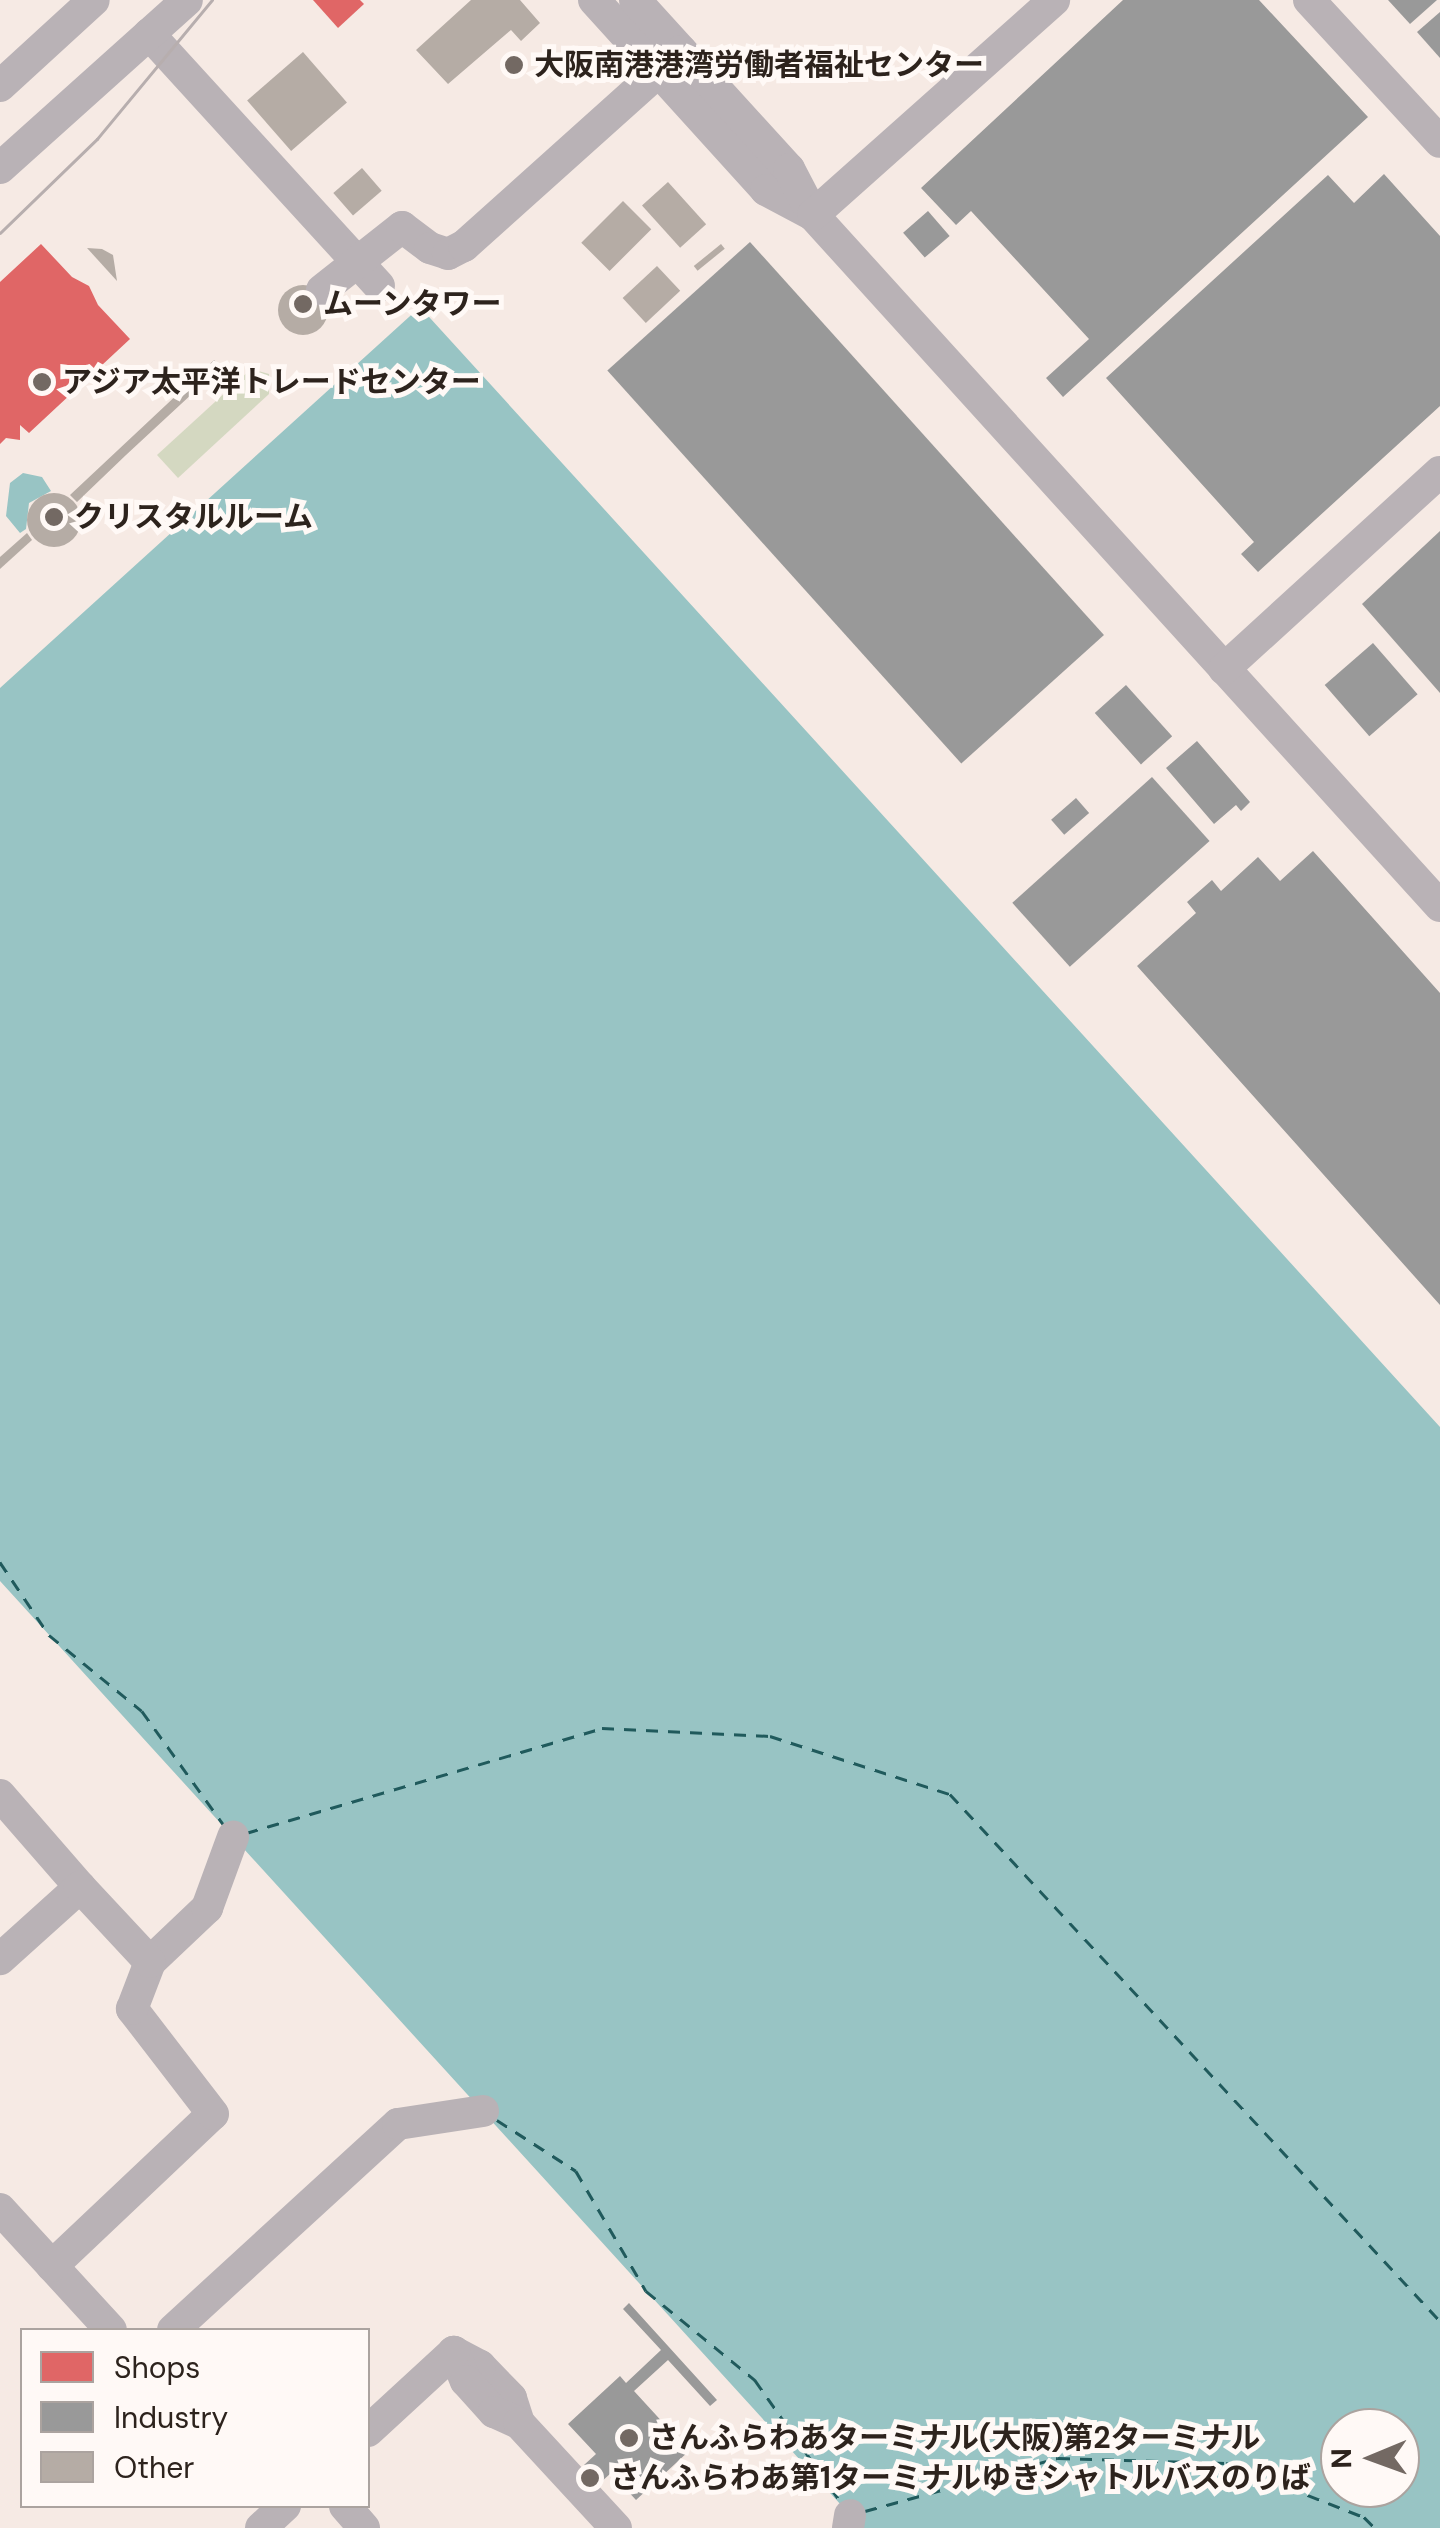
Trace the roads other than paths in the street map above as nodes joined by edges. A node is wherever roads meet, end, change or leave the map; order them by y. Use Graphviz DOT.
graph roads {
  1 [pos="94,0"];
  2 [pos="187,0"];
  3 [pos="594,0"];
  4 [pos="634,0"];
  5 [pos="1054,0"];
  6 [pos="1309,0"];
  7 [pos="149,34"];
  8 [pos="670,61"];
  9 [pos="0,86"];
  10 [pos="1440,142"];
  11 [pos="0,168"];
  12 [pos="813,215"];
  13 [pos="356,262"];
  14 [pos="379,286"];
  15 [pos="322,290"];
  16 [pos="1440,472"];
  17 [pos="1224,669"];
  18 [pos="1440,906"];
  19 [pos="2,1800"];
  20 [pos="232,1836"];
  21 [pos="80,1886"];
  22 [pos="0,1959"];
  23 [pos="150,1962"];
  24 [pos="483,2111"];
  25 [pos="0,2208"];
  26 [pos="52,2266"];
  27 [pos="109,2328"];
  28 [pos="175,2328"];
  29 [pos="370,2429"];
  30 [pos="347,2508"];
  31 [pos="364,2528"];
  32 [pos="616,2528"];
  1 -- 9 [label="street"];
  2 -- 7 [label="street"];
  3 -- 8 [label="street"];
  4 -- 8 [label="street"];
  5 -- 12 [label="street"];
  6 -- 10 [label="street"];
  7 -- 11 [label="street"];
  7 -- 13 [label="street"];
  8 -- 12 [label="street"];
  8 -- 13 [label="street"];
  12 -- 17 [label="street"];
  13 -- 14 [label="street"];
  13 -- 15 [label="street"];
  16 -- 17 [label="street"];
  17 -- 18 [label="street"];
  19 -- 21 [label="street"];
  20 -- 23 [label="street"];
  21 -- 22 [label="street"];
  21 -- 23 [label="street"];
  23 -- 26 [label="street"];
  24 -- 28 [label="street"];
  25 -- 26 [label="street"];
  26 -- 27 [label="street"];
  29 -- 32 [label="street"];
  30 -- 31 [label="street"];
}
